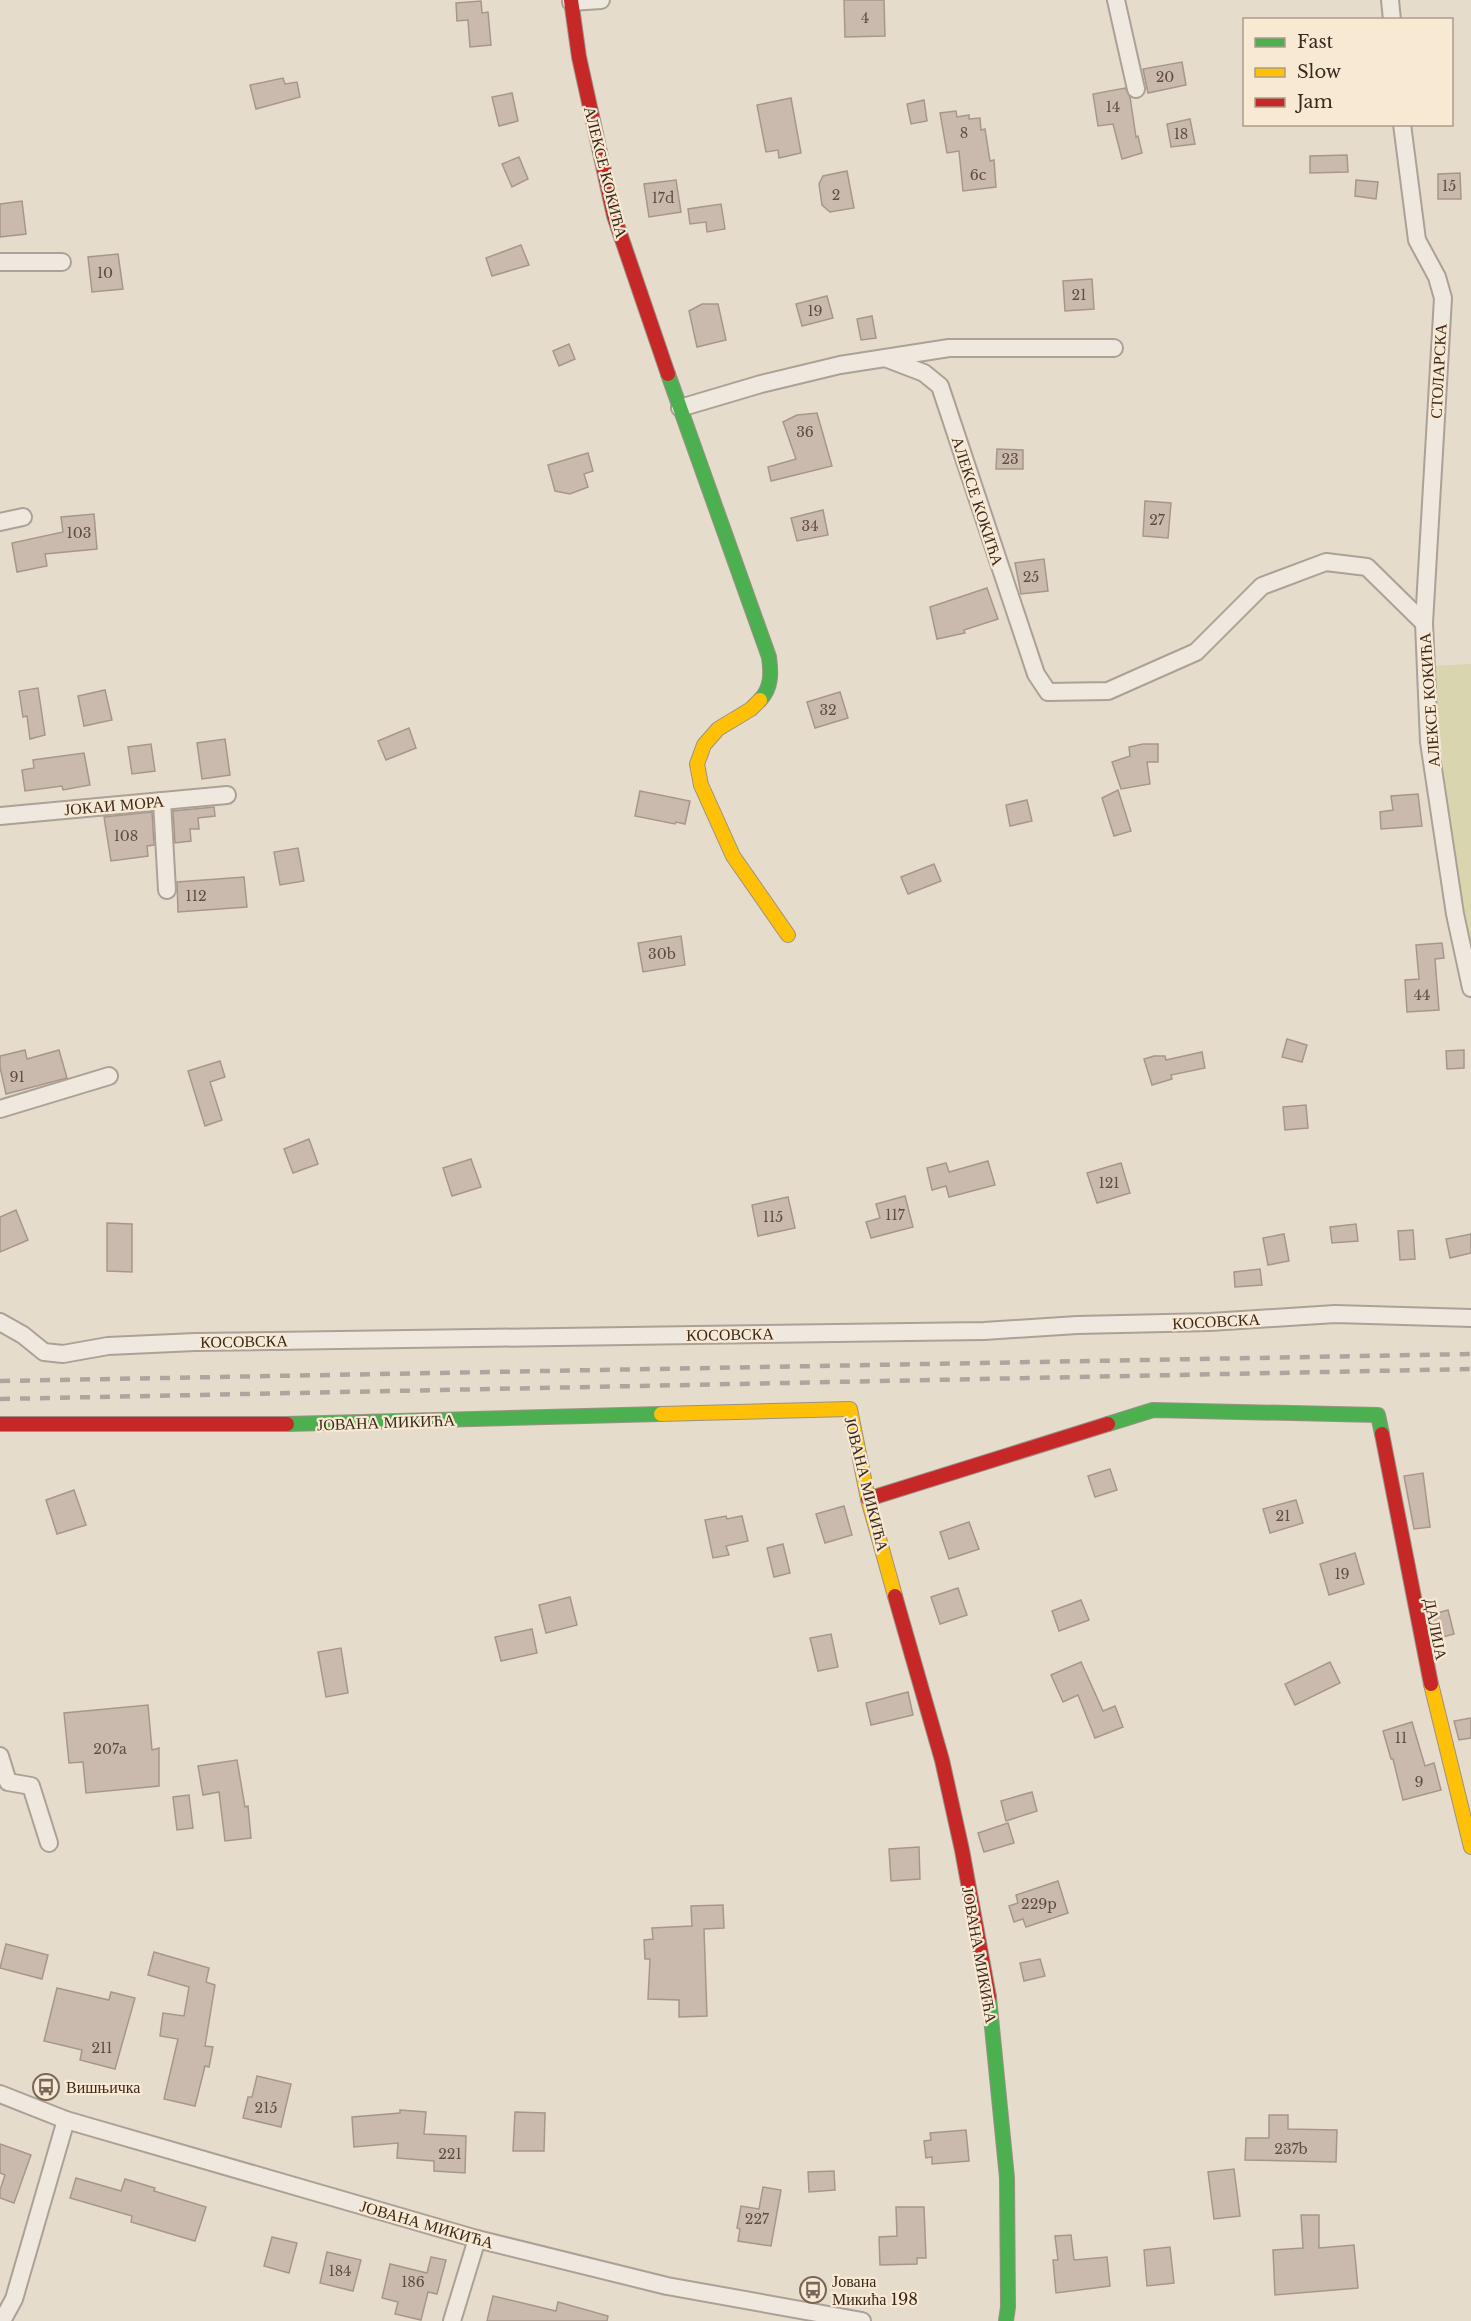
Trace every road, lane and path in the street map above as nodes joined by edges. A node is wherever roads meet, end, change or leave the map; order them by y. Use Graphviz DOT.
graph roads {
  1 [pos="601,0"];
  2 [pos="1116,0"];
  3 [pos="1390,0"];
  4 [pos="571,1"];
  5 [pos="1392,18"];
  6 [pos="1137,89"];
  7 [pos="1402,126"];
  8 [pos="0,262"];
  9 [pos="62,262"];
  10 [pos="1114,348"];
  11 [pos="885,358"];
  12 [pos="680,408"];
  13 [pos="23,517"];
  14 [pos="0,522"];
  15 [pos="1424,623"];
  16 [pos="227,795"];
  17 [pos="162,801"];
  18 [pos="0,816"];
  19 [pos="167,891"];
  20 [pos="788,935"];
  21 [pos="1471,988"];
  22 [pos="108,1076"];
  23 [pos="0,1109"];
  24 [pos="1471,1318"];
  25 [pos="0,1322"];
  26 [pos="0,1424"];
  27 [pos="868,1499"];
  28 [pos="0,1755"];
  29 [pos="49,1843"];
  30 [pos="1471,1847"];
  31 [pos="0,2094"];
  32 [pos="66,2120"];
  33 [pos="477,2239"];
  34 [pos="2,2321"];
  35 [pos="452,2321"];
  36 [pos="862,2321"];
  37 [pos="1006,2321"];
  1 -- 4 [label="street"];
  2 -- 6 [label="street"];
  3 -- 5 [label="street"];
  4 -- 12 [label="street, АЛЕКСЕ КОКИЋА"];
  7 -- 15 [label="street, СТОЛАРСКА"];
  8 -- 9 [label="street"];
  10 -- 11 [label="street, АЛЕКСЕ КОКИЋА"];
  11 -- 12 [label="street, АЛЕКСЕ КОКИЋА"];
  11 -- 15 [label="street, АЛЕКСЕ КОКИЋА"];
  12 -- 20 [label="street, АЛЕКСЕ КОКИЋА"];
  13 -- 14 [label="street"];
  15 -- 21 [label="street, АЛЕКСЕ КОКИЋА"];
  16 -- 17 [label="street, ЈОКАИ МОРА"];
  17 -- 18 [label="street, ЈОКАИ МОРА"];
  17 -- 19 [label="street"];
  22 -- 23 [label="street"];
  24 -- 25 [label="street, КОСОВСКА"];
  26 -- 27 [label="street, ЈОВАНА МИКИЋА"];
  27 -- 30 [label="street, ДАЛИЈА"];
  27 -- 37 [label="street, ЈОВАНА МИКИЋА"];
  28 -- 29 [label="street"];
  31 -- 32 [label="street, ЈОВАНА МИКИЋА"];
  32 -- 33 [label="street, ЈОВАНА МИКИЋА"];
  32 -- 34 [label="street"];
  33 -- 35 [label="street"];
  33 -- 36 [label="street, ЈОВАНА МИКИЋА"];
}
